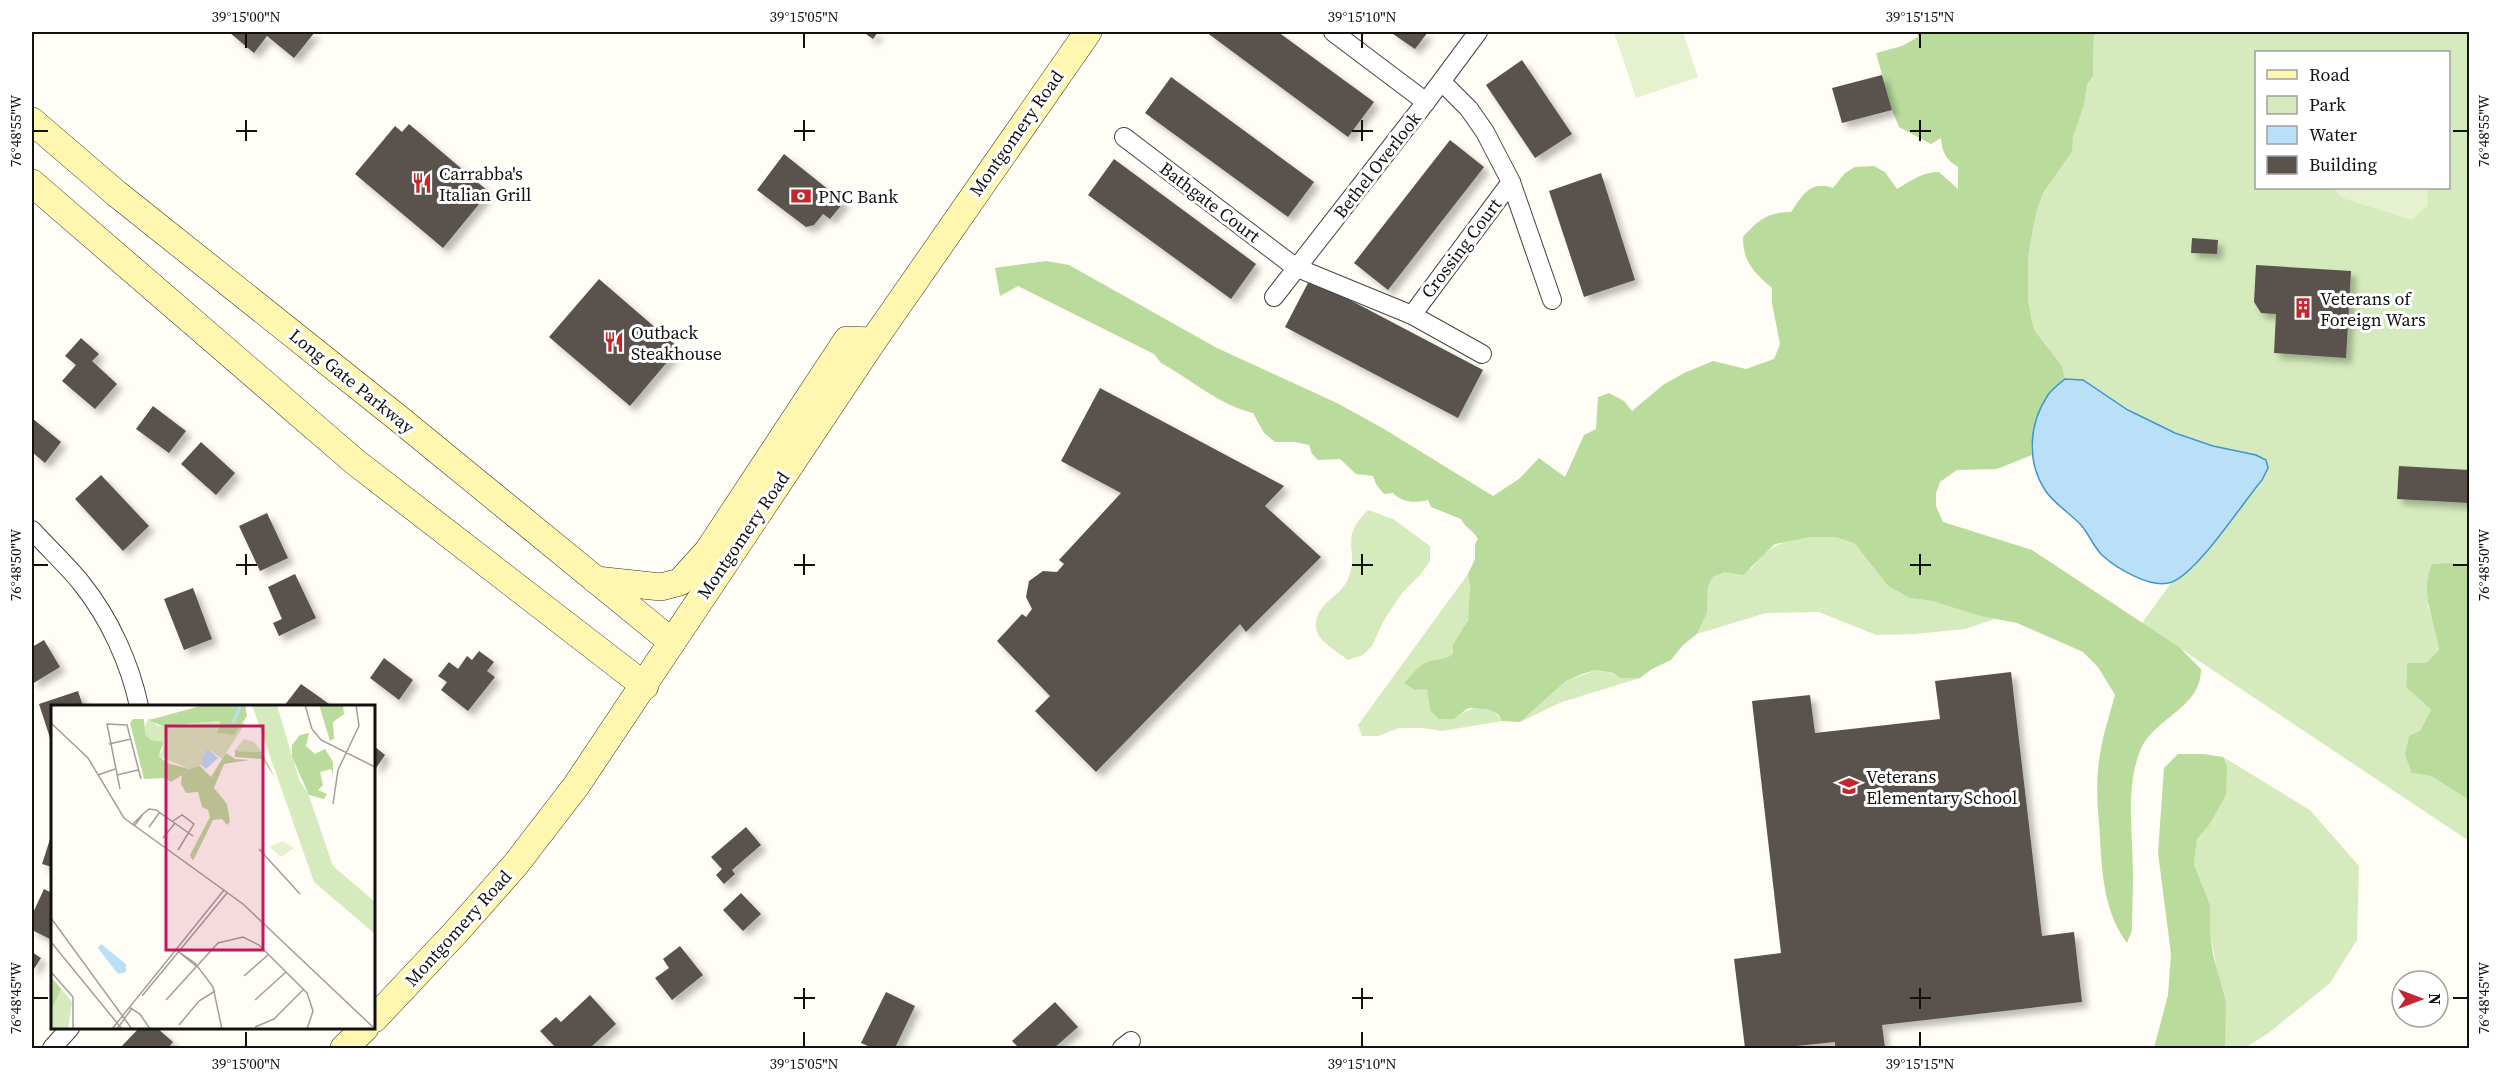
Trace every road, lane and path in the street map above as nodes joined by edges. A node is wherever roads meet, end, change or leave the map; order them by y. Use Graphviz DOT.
graph roads {
  1 [pos="1088,32"];
  2 [pos="1333,32"];
  3 [pos="1478,32"];
  4 [pos="1442,82"];
  5 [pos="1426,102"];
  6 [pos="32,121"];
  7 [pos="1124,137"];
  8 [pos="32,146"];
  9 [pos="72,156"];
  10 [pos="32,182"];
  11 [pos="1511,182"];
  12 [pos="1295,267"];
  13 [pos="1274,297"];
  14 [pos="1552,300"];
  15 [pos="1412,315"];
  16 [pos="873,341"];
  17 [pos="1482,354"];
  18 [pos="32,530"];
  19 [pos="596,580"];
  20 [pos="672,642"];
  21 [pos="645,686"];
  22 [pos="139,705"];
  23 [pos="375,1018"];
  24 [pos="69,1029"];
  25 [pos="364,1029"];
  26 [pos="52,1048"];
  27 [pos="344,1048"];
  1 -- 16 [label="main road, Montgomery Road"];
  2 -- 5 [label="street"];
  3 -- 4 [label="street, Bethel Overlook"];
  4 -- 5 [label="street, Bethel Overlook"];
  4 -- 11 [label="street, Crossing Court"];
  5 -- 12 [label="street, Bethel Overlook"];
  6 -- 9 [label="main road, Long Gate Parkway"];
  7 -- 12 [label="street, Bathgate Court"];
  8 -- 9 [label="main road"];
  9 -- 19 [label="main road, Long Gate Parkway"];
  10 -- 21 [label="main road"];
  11 -- 14 [label="street, Crossing Court"];
  11 -- 15 [label="street, Crossing Court"];
  12 -- 13 [label="street, Bethel Overlook"];
  12 -- 15 [label="street, Crossing Court"];
  15 -- 17 [label="street, Crossing Court"];
  16 -- 19 [label="main road"];
  16 -- 20 [label="main road, Montgomery Road"];
  18 -- 22 [label="street"];
  19 -- 20 [label="main road, Long Gate Parkway"];
  20 -- 21 [label="main road, Montgomery Road"];
  21 -- 23 [label="main road, Montgomery Road"];
  24 -- 26 [label="street"];
  25 -- 27 [label="main road"];
}
